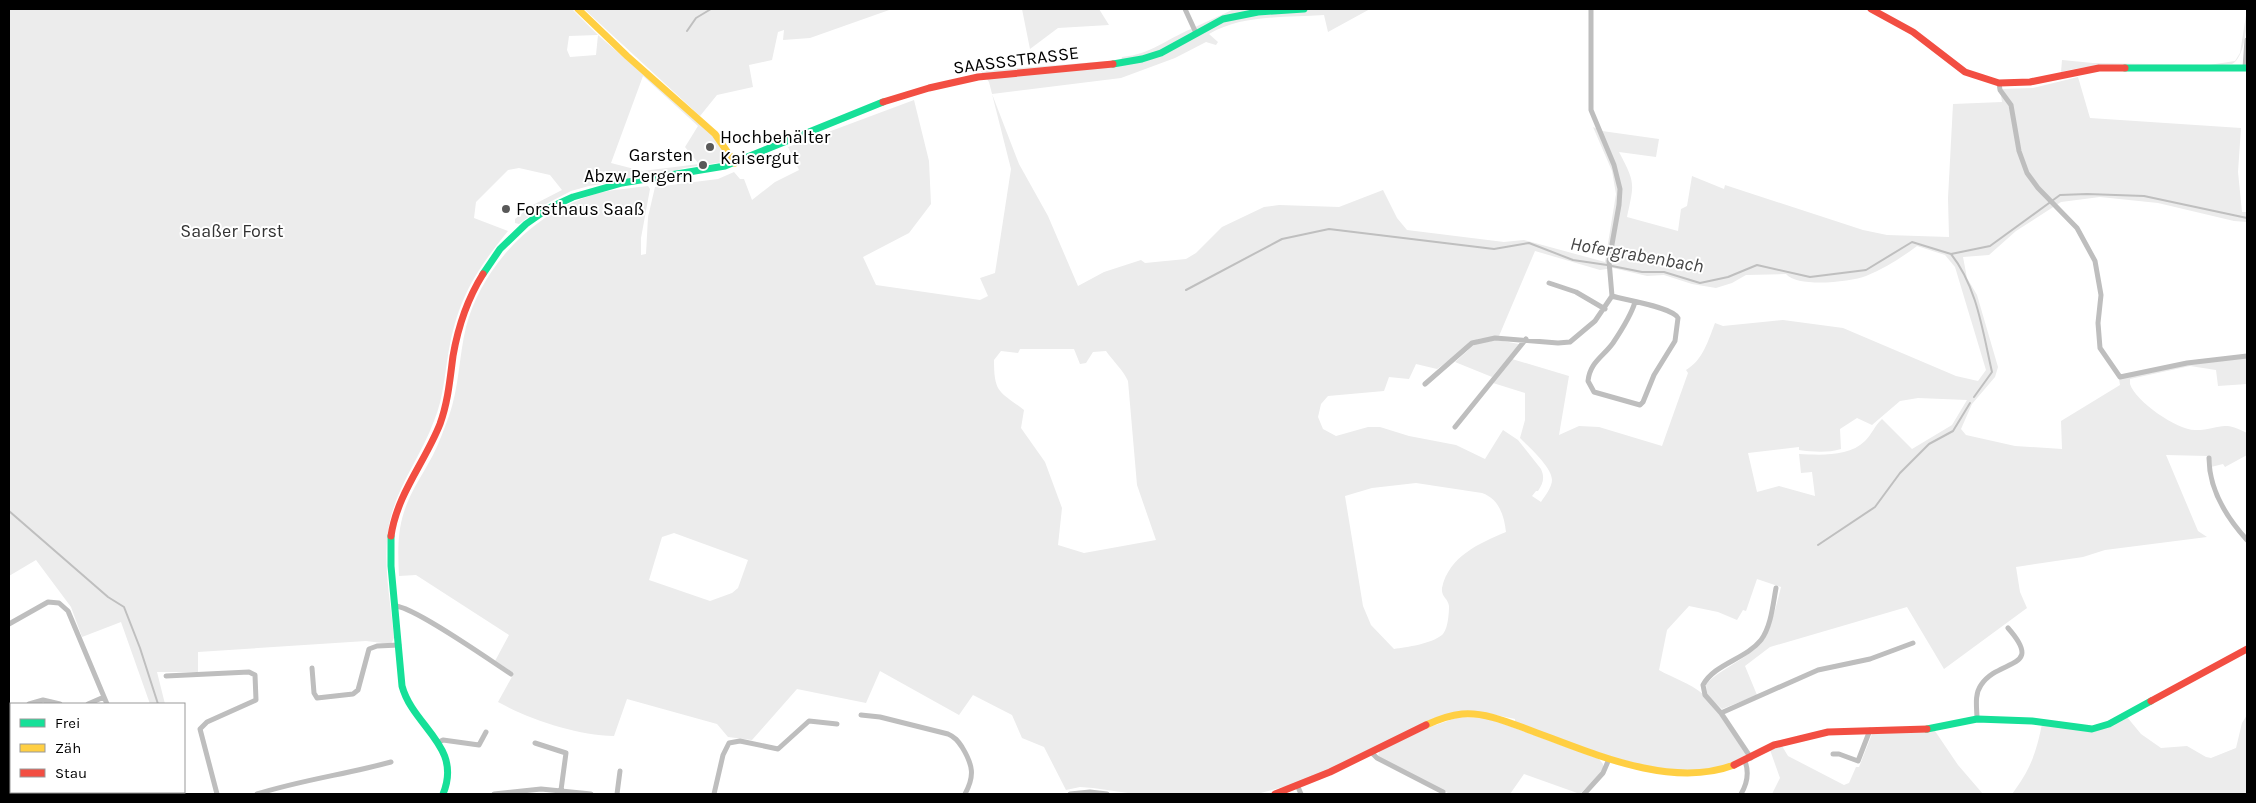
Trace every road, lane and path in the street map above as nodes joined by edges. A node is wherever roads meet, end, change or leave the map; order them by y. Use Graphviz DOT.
graph roads {
  1 [pos="578,9"];
  2 [pos="1185,9"];
  3 [pos="1304,9"];
  4 [pos="1590,9"];
  5 [pos="1871,9"];
  6 [pos="1196,32"];
  7 [pos="2247,40"];
  8 [pos="2246,68"];
  9 [pos="1999,83"];
  10 [pos="734,163"];
  11 [pos="1549,283"];
  12 [pos="1612,296"];
  13 [pos="1635,302"];
  14 [pos="1605,309"];
  15 [pos="1526,339"];
  16 [pos="2247,356"];
  17 [pos="1425,384"];
  18 [pos="1455,427"];
  19 [pos="2209,458"];
  20 [pos="2247,540"];
  21 [pos="1776,588"];
  22 [pos="395,606"];
  23 [pos="9,624"];
  24 [pos="2008,628"];
  25 [pos="1912,643"];
  26 [pos="399,646"];
  27 [pos="2247,649"];
  28 [pos="312,668"];
  29 [pos="511,674"];
  30 [pos="166,676"];
  31 [pos="104,697"];
  32 [pos="32,703"];
  33 [pos="56,703"];
  34 [pos="90,703"];
  35 [pos="107,703"];
  36 [pos="1721,713"];
  37 [pos="861,715"];
  38 [pos="1977,720"];
  39 [pos="838,724"];
  40 [pos="1870,730"];
  41 [pos="486,732"];
  42 [pos="437,743"];
  43 [pos="535,743"];
  44 [pos="1371,752"];
  45 [pos="1833,754"];
  46 [pos="1609,759"];
  47 [pos="1748,759"];
  48 [pos="391,762"];
  49 [pos="620,771"];
  50 [pos="1298,787"];
  51 [pos="561,790"];
  52 [pos="542,792"];
  53 [pos="1443,792"];
  54 [pos="217,794"];
  55 [pos="257,794"];
  56 [pos="443,794"];
  57 [pos="494,794"];
  58 [pos="592,794"];
  59 [pos="617,794"];
  60 [pos="714,794"];
  61 [pos="964,794"];
  62 [pos="1070,794"];
  63 [pos="1103,794"];
  64 [pos="1275,794"];
  65 [pos="1301,794"];
  66 [pos="1584,794"];
  67 [pos="1741,794"];
  1 -- 10 [label="street"];
  2 -- 6 [label="street"];
  3 -- 6 [label="street, SAASSSTRASSE"];
  4 -- 12 [label="street"];
  5 -- 9 [label="street"];
  6 -- 10 [label="street, SAASSSTRASSE"];
  7 -- 8 [label="street"];
  8 -- 9 [label="street"];
  9 -- 16 [label="street"];
  10 -- 22 [label="street, SAASSSTRASSE"];
  11 -- 14 [label="street"];
  12 -- 13 [label="street"];
  12 -- 14 [label="street"];
  13 -- 13 [label="street"];
  14 -- 15 [label="street"];
  15 -- 17 [label="street"];
  15 -- 18 [label="street"];
  19 -- 20 [label="street"];
  21 -- 36 [label="street"];
  22 -- 26 [label="street, SAASSSTRASSE"];
  22 -- 29 [label="street"];
  23 -- 31 [label="street"];
  24 -- 38 [label="street"];
  25 -- 36 [label="street"];
  26 -- 28 [label="street"];
  26 -- 42 [label="street, SAASSSTRASSE"];
  27 -- 38 [label="street"];
  30 -- 54 [label="street"];
  31 -- 34 [label="street"];
  31 -- 35 [label="street"];
  32 -- 33 [label="street"];
  36 -- 47 [label="street"];
  37 -- 61 [label="street"];
  38 -- 40 [label="street"];
  39 -- 60 [label="street"];
  40 -- 45 [label="street"];
  40 -- 47 [label="street"];
  41 -- 42 [label="street"];
  42 -- 56 [label="street, SAASSSTRASSE"];
  43 -- 51 [label="street"];
  44 -- 46 [label="street"];
  44 -- 50 [label="street"];
  44 -- 53 [label="street"];
  46 -- 47 [label="street"];
  46 -- 66 [label="street"];
  47 -- 67 [label="street"];
  48 -- 55 [label="street"];
  49 -- 59 [label="street"];
  50 -- 64 [label="street"];
  50 -- 65 [label="street"];
  51 -- 52 [label="street"];
  51 -- 58 [label="street"];
  52 -- 57 [label="street"];
  62 -- 63 [label="street"];
}
